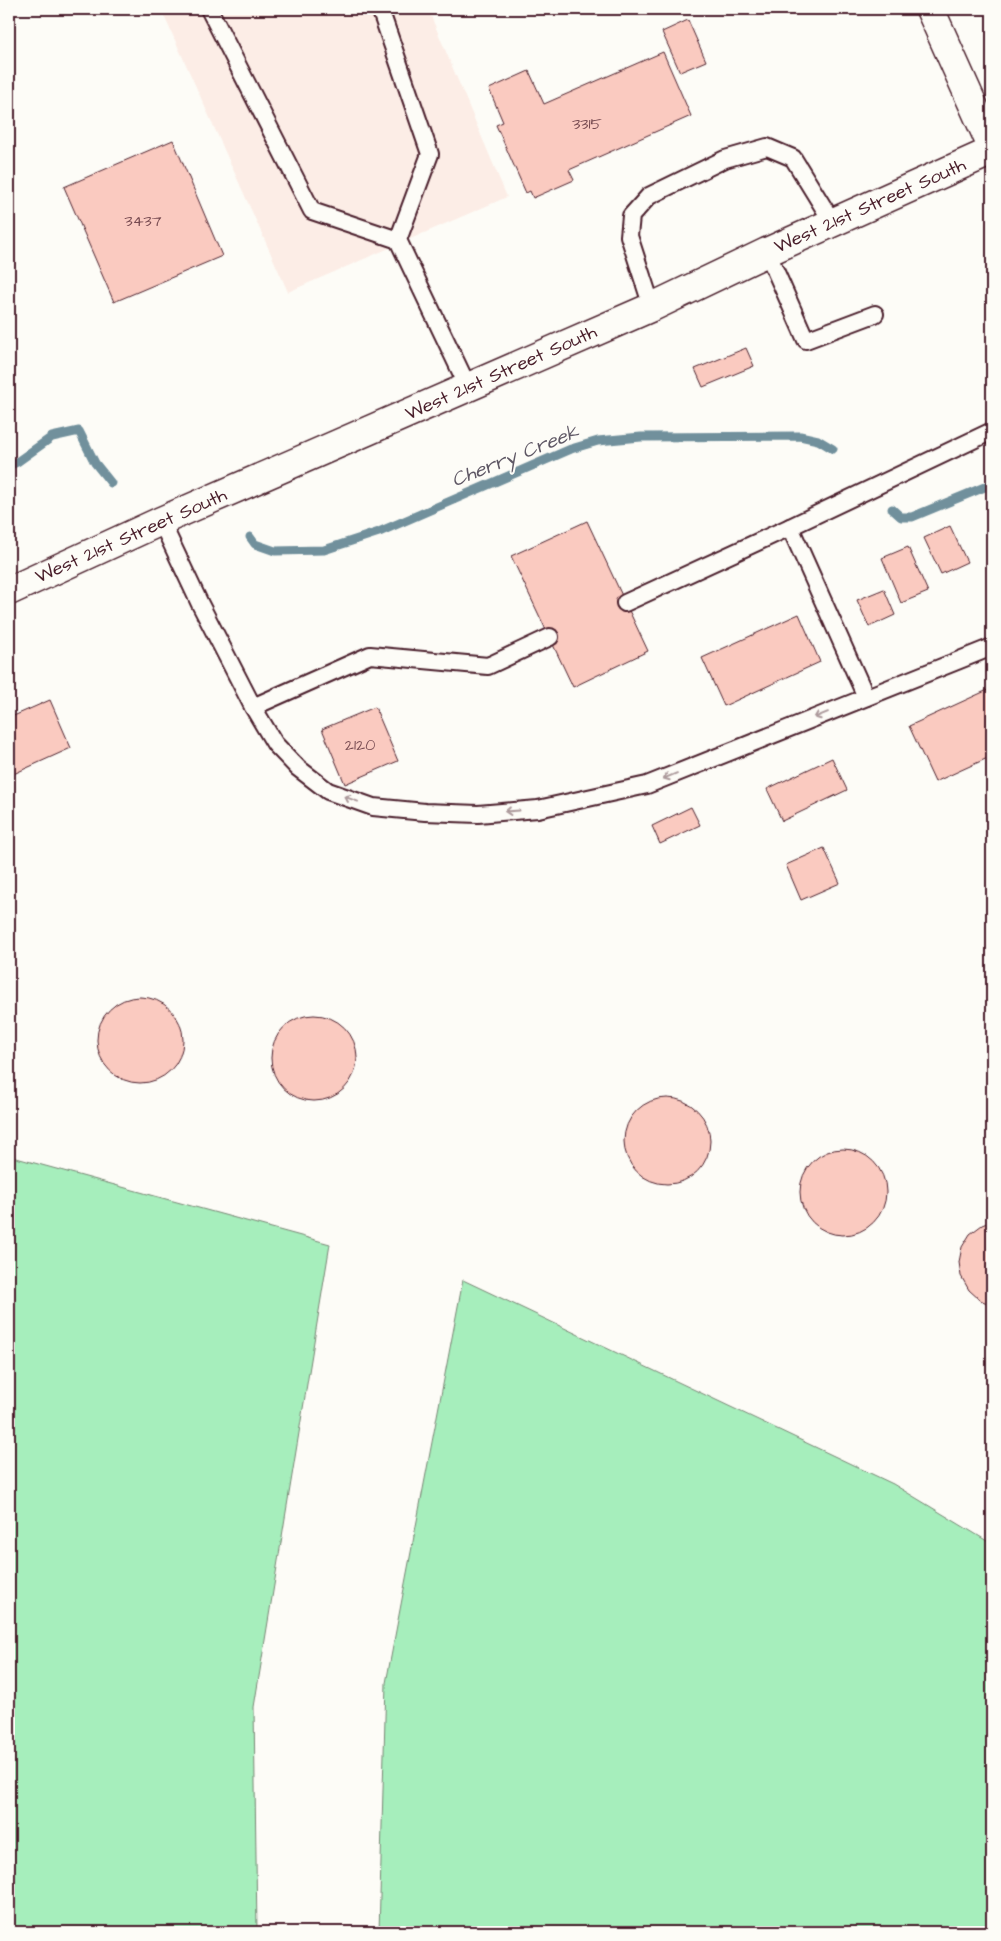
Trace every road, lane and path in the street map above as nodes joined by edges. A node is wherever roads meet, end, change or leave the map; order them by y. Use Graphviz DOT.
graph roads {
  1 [pos="209,9"];
  2 [pos="380,9"];
  3 [pos="930,9"];
  4 [pos="992,147"];
  5 [pos="992,151"];
  6 [pos="833,223"];
  7 [pos="398,240"];
  8 [pos="767,252"];
  9 [pos="652,307"];
  10 [pos="875,314"];
  11 [pos="468,387"];
  12 [pos="992,431"];
  13 [pos="161,521"];
  14 [pos="790,527"];
  15 [pos="9,591"];
  16 [pos="625,603"];
  17 [pos="550,637"];
  18 [pos="992,647"];
  19 [pos="866,697"];
  20 [pos="253,707"];
  1 -- 7 [label="lane"];
  2 -- 7 [label="lane"];
  3 -- 4 [label="main road"];
  5 -- 6 [label="main road, West 21st Street South"];
  6 -- 8 [label="main road, West 21st Street South"];
  6 -- 9 [label="lane"];
  7 -- 11 [label="lane"];
  8 -- 9 [label="main road, West 21st Street South"];
  8 -- 10 [label="lane"];
  9 -- 11 [label="main road, West 21st Street South"];
  11 -- 13 [label="main road, West 21st Street South"];
  12 -- 14 [label="lane"];
  13 -- 15 [label="main road, West 21st Street South"];
  13 -- 20 [label="lane"];
  14 -- 16 [label="lane"];
  14 -- 19 [label="lane"];
  17 -- 20 [label="lane"];
  18 -- 19 [label="lane"];
  19 -- 20 [label="lane, one-way"];
}
